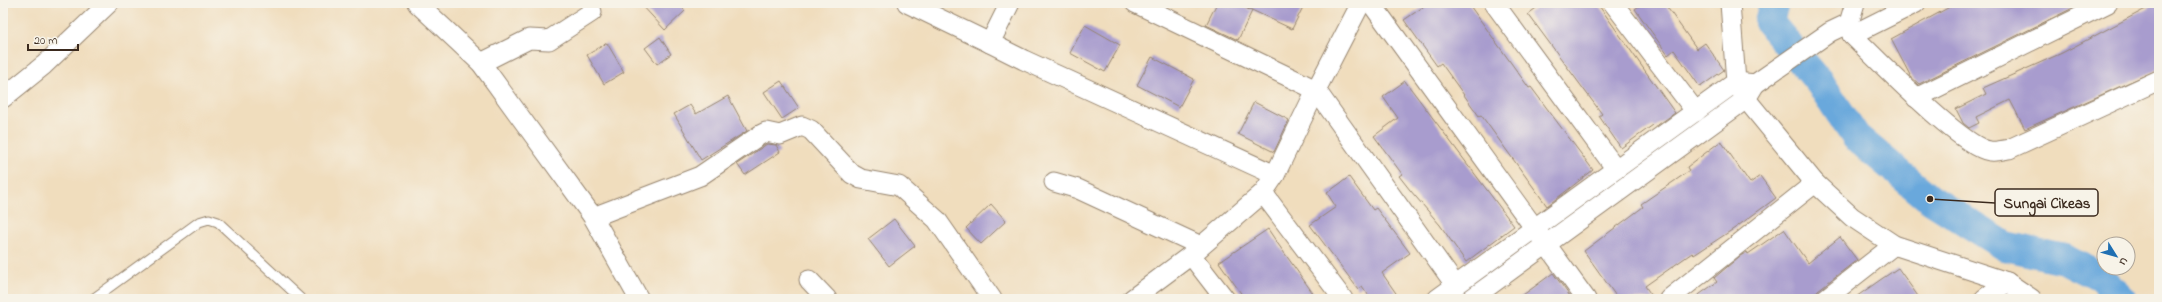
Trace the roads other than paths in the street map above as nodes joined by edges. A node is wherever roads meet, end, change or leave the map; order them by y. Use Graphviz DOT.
graph roads {
  1 [pos="109,3"];
  2 [pos="417,3"];
  3 [pos="907,3"];
  4 [pos="1010,3"];
  5 [pos="1135,3"];
  6 [pos="1361,3"];
  7 [pos="1371,3"];
  8 [pos="1494,3"];
  9 [pos="1613,3"];
  10 [pos="1730,3"];
  11 [pos="1855,3"];
  12 [pos="1916,3"];
  13 [pos="2108,3"];
  14 [pos="592,12"];
  15 [pos="1850,29"];
  16 [pos="990,43"];
  17 [pos="481,63"];
  18 [pos="2159,80"];
  19 [pos="1736,82"];
  20 [pos="1316,90"];
  21 [pos="1751,91"];
  22 [pos="3,98"];
  23 [pos="1916,98"];
  24 [pos="1696,112"];
  25 [pos="1616,169"];
  26 [pos="1274,175"];
  27 [pos="1054,182"];
  28 [pos="1814,183"];
  29 [pos="1264,192"];
  30 [pos="593,217"];
  31 [pos="1534,229"];
  32 [pos="1545,245"];
  33 [pos="1894,245"];
  34 [pos="1196,251"];
  35 [pos="809,280"];
  36 [pos="2007,282"];
  37 [pos="1456,286"];
  38 [pos="93,299"];
  39 [pos="301,299"];
  40 [pos="639,299"];
  41 [pos="827,299"];
  42 [pos="992,299"];
  43 [pos="1132,299"];
  44 [pos="1225,299"];
  45 [pos="1343,299"];
  46 [pos="1437,299"];
  47 [pos="1471,299"];
  48 [pos="1586,299"];
  49 [pos="1669,299"];
  50 [pos="1825,299"];
  51 [pos="1984,299"];
  52 [pos="2032,299"];
  1 -- 22 [label="street"];
  2 -- 17 [label="street"];
  3 -- 16 [label="street"];
  4 -- 16 [label="street"];
  5 -- 20 [label="street"];
  6 -- 20 [label="street"];
  7 -- 31 [label="street"];
  8 -- 25 [label="street"];
  9 -- 24 [label="street"];
  10 -- 19 [label="street"];
  11 -- 15 [label="street"];
  12 -- 15 [label="street"];
  13 -- 23 [label="street"];
  14 -- 17 [label="street"];
  15 -- 21 [label="street"];
  15 -- 23 [label="street"];
  16 -- 26 [label="street"];
  17 -- 30 [label="street"];
  18 -- 23 [label="street"];
  19 -- 21 [label="street"];
  19 -- 24 [label="street"];
  20 -- 26 [label="street"];
  20 -- 37 [label="street"];
  21 -- 28 [label="street"];
  21 -- 32 [label="street"];
  24 -- 25 [label="street"];
  25 -- 31 [label="street"];
  26 -- 29 [label="street"];
  27 -- 34 [label="street"];
  28 -- 33 [label="street"];
  28 -- 49 [label="street"];
  29 -- 34 [label="street"];
  29 -- 45 [label="street"];
  30 -- 40 [label="street"];
  30 -- 42 [label="street"];
  31 -- 32 [label="street"];
  31 -- 37 [label="street"];
  32 -- 47 [label="street"];
  32 -- 48 [label="street"];
  33 -- 36 [label="street"];
  33 -- 50 [label="street"];
  34 -- 43 [label="street"];
  34 -- 44 [label="street"];
  35 -- 41 [label="street"];
  36 -- 51 [label="street"];
  36 -- 52 [label="street"];
  37 -- 46 [label="street"];
  38 -- 39 [label="lane"];
}
